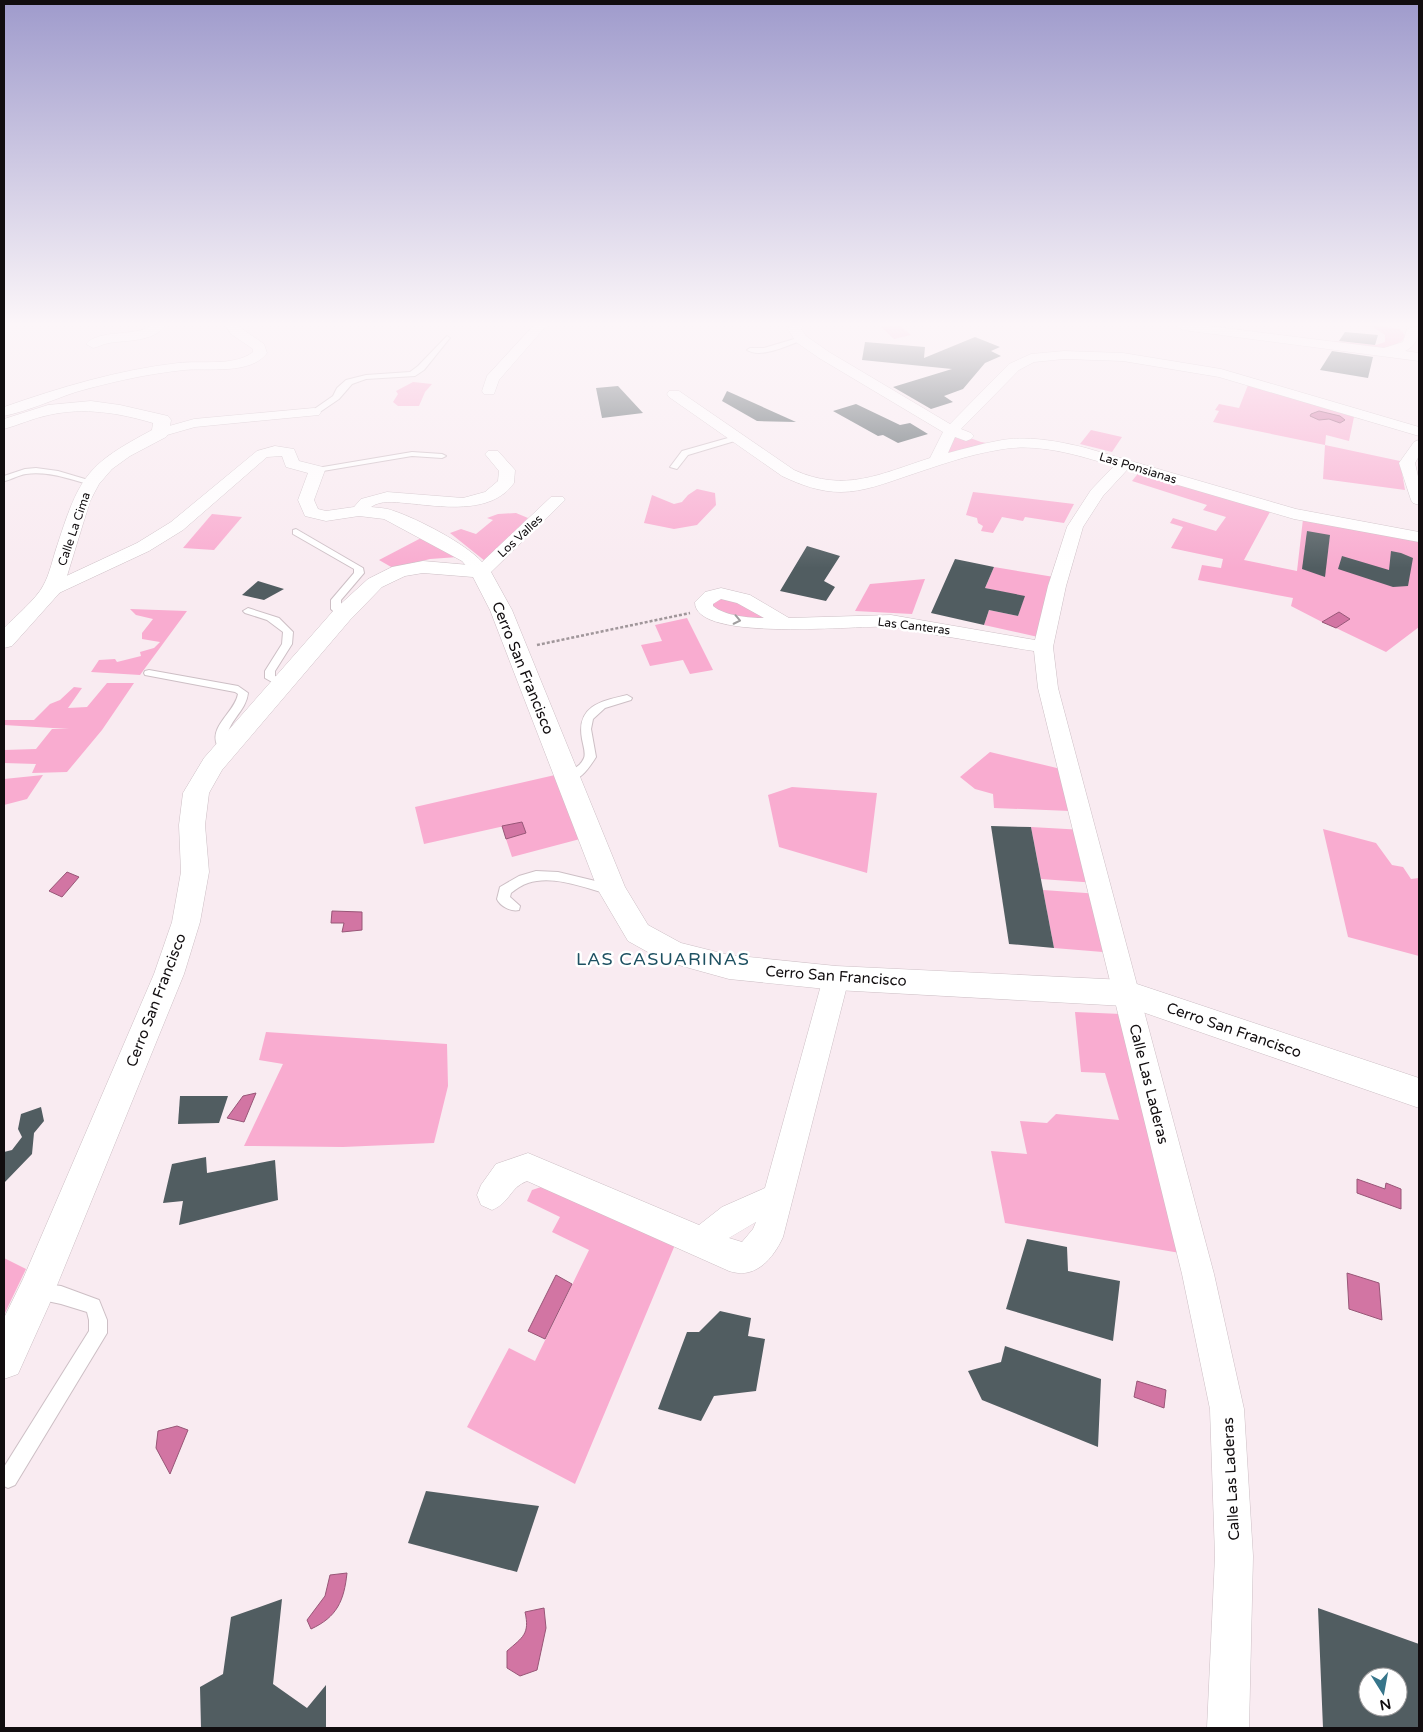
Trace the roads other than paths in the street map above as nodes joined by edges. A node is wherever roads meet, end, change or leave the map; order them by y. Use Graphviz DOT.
graph roads {
  1 [pos="18,407"];
  2 [pos="79,407"];
  3 [pos="97,407"];
  4 [pos="322,407"];
  5 [pos="692,407"];
  6 [pos="911,407"];
  7 [pos="975,407"];
  8 [pos="1335,407"];
  9 [pos="4,412"];
  10 [pos="314,412"];
  11 [pos="4,424"];
  12 [pos="161,426"];
  13 [pos="952,431"];
  14 [pos="1419,432"];
  15 [pos="735,438"];
  16 [pos="998,445"];
  17 [pos="1419,446"];
  18 [pos="493,454"];
  19 [pos="442,456"];
  20 [pos="936,461"];
  21 [pos="409,464"];
  22 [pos="1124,464"];
  23 [pos="346,465"];
  24 [pos="674,467"];
  25 [pos="317,470"];
  26 [pos="4,478"];
  27 [pos="91,482"];
  28 [pos="557,500"];
  29 [pos="1419,500"];
  30 [pos="359,512"];
  31 [pos="296,532"];
  32 [pos="1419,537"];
  33 [pos="481,572"];
  34 [pos="53,589"];
  35 [pos="248,611"];
  36 [pos="342,615"];
  37 [pos="783,622"];
  38 [pos="4,641"];
  39 [pos="1044,647"];
  40 [pos="149,673"];
  41 [pos="283,684"];
  42 [pos="627,698"];
  43 [pos="228,746"];
  44 [pos="567,778"];
  45 [pos="612,890"];
  46 [pos="514,906"];
  47 [pos="836,978"];
  48 [pos="1125,992"];
  49 [pos="1419,1093"];
  50 [pos="492,1195"];
  51 [pos="778,1198"];
  52 [pos="712,1246"];
  53 [pos="36,1292"];
  54 [pos="4,1360"];
  55 [pos="8,1478"];
  56 [pos="1228,1728"];
  1 -- 9 [label="street"];
  2 -- 11 [label="street"];
  3 -- 12 [label="street"];
  4 -- 10 [label="lane"];
  5 -- 15 [label="street, Las Ponsianas"];
  6 -- 13 [label="street"];
  7 -- 13 [label="street"];
  8 -- 14 [label="street"];
  10 -- 12 [label="street"];
  12 -- 27 [label="street, Calle La Cima"];
  13 -- 16 [label="street"];
  13 -- 20 [label="street"];
  15 -- 20 [label="street, Las Ponsianas"];
  15 -- 24 [label="lane"];
  16 -- 20 [label="street, Las Ponsianas"];
  16 -- 22 [label="street, Las Ponsianas"];
  17 -- 29 [label="street"];
  18 -- 30 [label="street"];
  19 -- 23 [label="lane"];
  21 -- 23 [label="lane"];
  22 -- 32 [label="street, Las Ponsianas"];
  22 -- 39 [label="street, Calle Las Laderas"];
  23 -- 25 [label="lane"];
  25 -- 30 [label="street"];
  25 -- 34 [label="street"];
  26 -- 27 [label="lane"];
  27 -- 34 [label="street, Calle La Cima"];
  28 -- 33 [label="street, Los Valles"];
  30 -- 33 [label="street"];
  31 -- 36 [label="lane"];
  33 -- 36 [label="street, Cerro San Francisco"];
  33 -- 44 [label="street, Cerro San Francisco"];
  34 -- 38 [label="street, Calle La Cima"];
  35 -- 41 [label="lane"];
  36 -- 41 [label="street, Cerro San Francisco"];
  37 -- 37 [label="street, Las Canteras, one-way"];
  37 -- 39 [label="street, Las Canteras"];
  39 -- 48 [label="street, Calle Las Laderas"];
  40 -- 43 [label="lane"];
  41 -- 43 [label="street, Cerro San Francisco"];
  42 -- 44 [label="lane"];
  43 -- 53 [label="street, Cerro San Francisco"];
  44 -- 45 [label="street, Cerro San Francisco"];
  45 -- 46 [label="lane"];
  45 -- 47 [label="street, Cerro San Francisco"];
  47 -- 48 [label="street, Cerro San Francisco"];
  47 -- 51 [label="street"];
  48 -- 49 [label="street, Cerro San Francisco"];
  48 -- 56 [label="street, Calle Las Laderas"];
  50 -- 52 [label="street"];
  51 -- 52 [label="street"];
  51 -- 52 [label="street"];
  53 -- 54 [label="street, Cerro San Francisco"];
  53 -- 55 [label="lane"];
}
